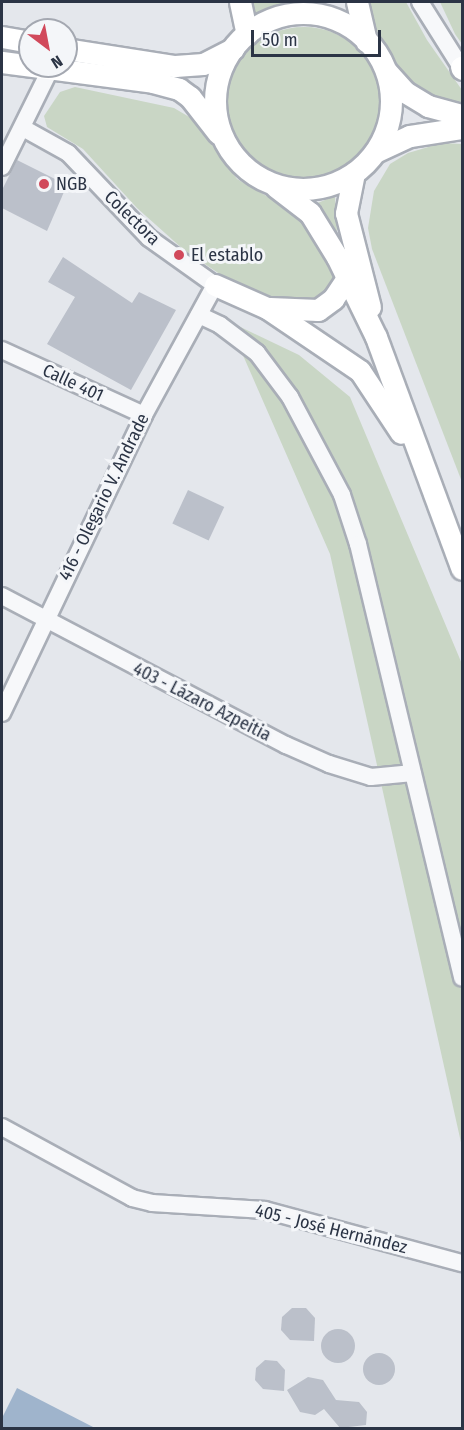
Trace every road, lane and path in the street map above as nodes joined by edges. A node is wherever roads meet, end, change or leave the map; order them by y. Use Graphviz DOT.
graph roads {
  1 [pos="240,2"];
  2 [pos="297,2"];
  3 [pos="357,2"];
  4 [pos="420,2"];
  5 [pos="280,16"];
  6 [pos="2,37"];
  7 [pos="18,40"];
  8 [pos="240,41"];
  9 [pos="366,41"];
  10 [pos="78,51"];
  11 [pos="2,62"];
  12 [pos="18,65"];
  13 [pos="462,68"];
  14 [pos="386,71"];
  15 [pos="78,73"];
  16 [pos="46,78"];
  17 [pos="462,115"];
  18 [pos="23,128"];
  19 [pos="462,128"];
  20 [pos="224,140"];
  21 [pos="375,152"];
  22 [pos="2,167"];
  23 [pos="354,173"];
  24 [pos="272,183"];
  25 [pos="346,280"];
  26 [pos="215,285"];
  27 [pos="267,308"];
  28 [pos="199,315"];
  29 [pos="376,337"];
  30 [pos="2,350"];
  31 [pos="144,416"];
  32 [pos="434,494"];
  33 [pos="462,569"];
  34 [pos="2,596"];
  35 [pos="44,620"];
  36 [pos="2,713"];
  37 [pos="412,773"];
  38 [pos="462,978"];
  39 [pos="2,1127"];
  40 [pos="462,1263"];
  1 -- 8 [label="main road"];
  2 -- 5 [label="main road"];
  3 -- 9 [label="main road"];
  4 -- 13 [label="street"];
  5 -- 8 [label="main road"];
  5 -- 9 [label="main road"];
  6 -- 7 [label="main road"];
  8 -- 10 [label="main road"];
  8 -- 20 [label="main road"];
  9 -- 14 [label="main road"];
  11 -- 12 [label="main road"];
  14 -- 17 [label="main road"];
  14 -- 21 [label="main road"];
  15 -- 20 [label="main road"];
  16 -- 18 [label="street"];
  18 -- 22 [label="street"];
  18 -- 26 [label="street, Colectora"];
  19 -- 21 [label="main road"];
  20 -- 24 [label="main road"];
  21 -- 23 [label="main road"];
  23 -- 24 [label="main road"];
  23 -- 29 [label="main road"];
  24 -- 25 [label="main road"];
  25 -- 27 [label="main road"];
  25 -- 29 [label="main road"];
  26 -- 27 [label="main road"];
  26 -- 28 [label="street, 416 - Olegario V. Andrade"];
  27 -- 32 [label="main road"];
  28 -- 31 [label="street, 416 - Olegario V. Andrade"];
  28 -- 37 [label="street"];
  29 -- 32 [label="main road"];
  30 -- 31 [label="street, Calle 401"];
  31 -- 35 [label="street, 416 - Olegario V. Andrade"];
  32 -- 33 [label="main road"];
  34 -- 35 [label="street, 403 - Lázaro Azpeitia"];
  35 -- 36 [label="street, 416 - Olegario V. Andrade"];
  35 -- 37 [label="street, 403 - Lázaro Azpeitia"];
  37 -- 38 [label="street"];
  39 -- 40 [label="street, 405 - José Hernández"];
}
